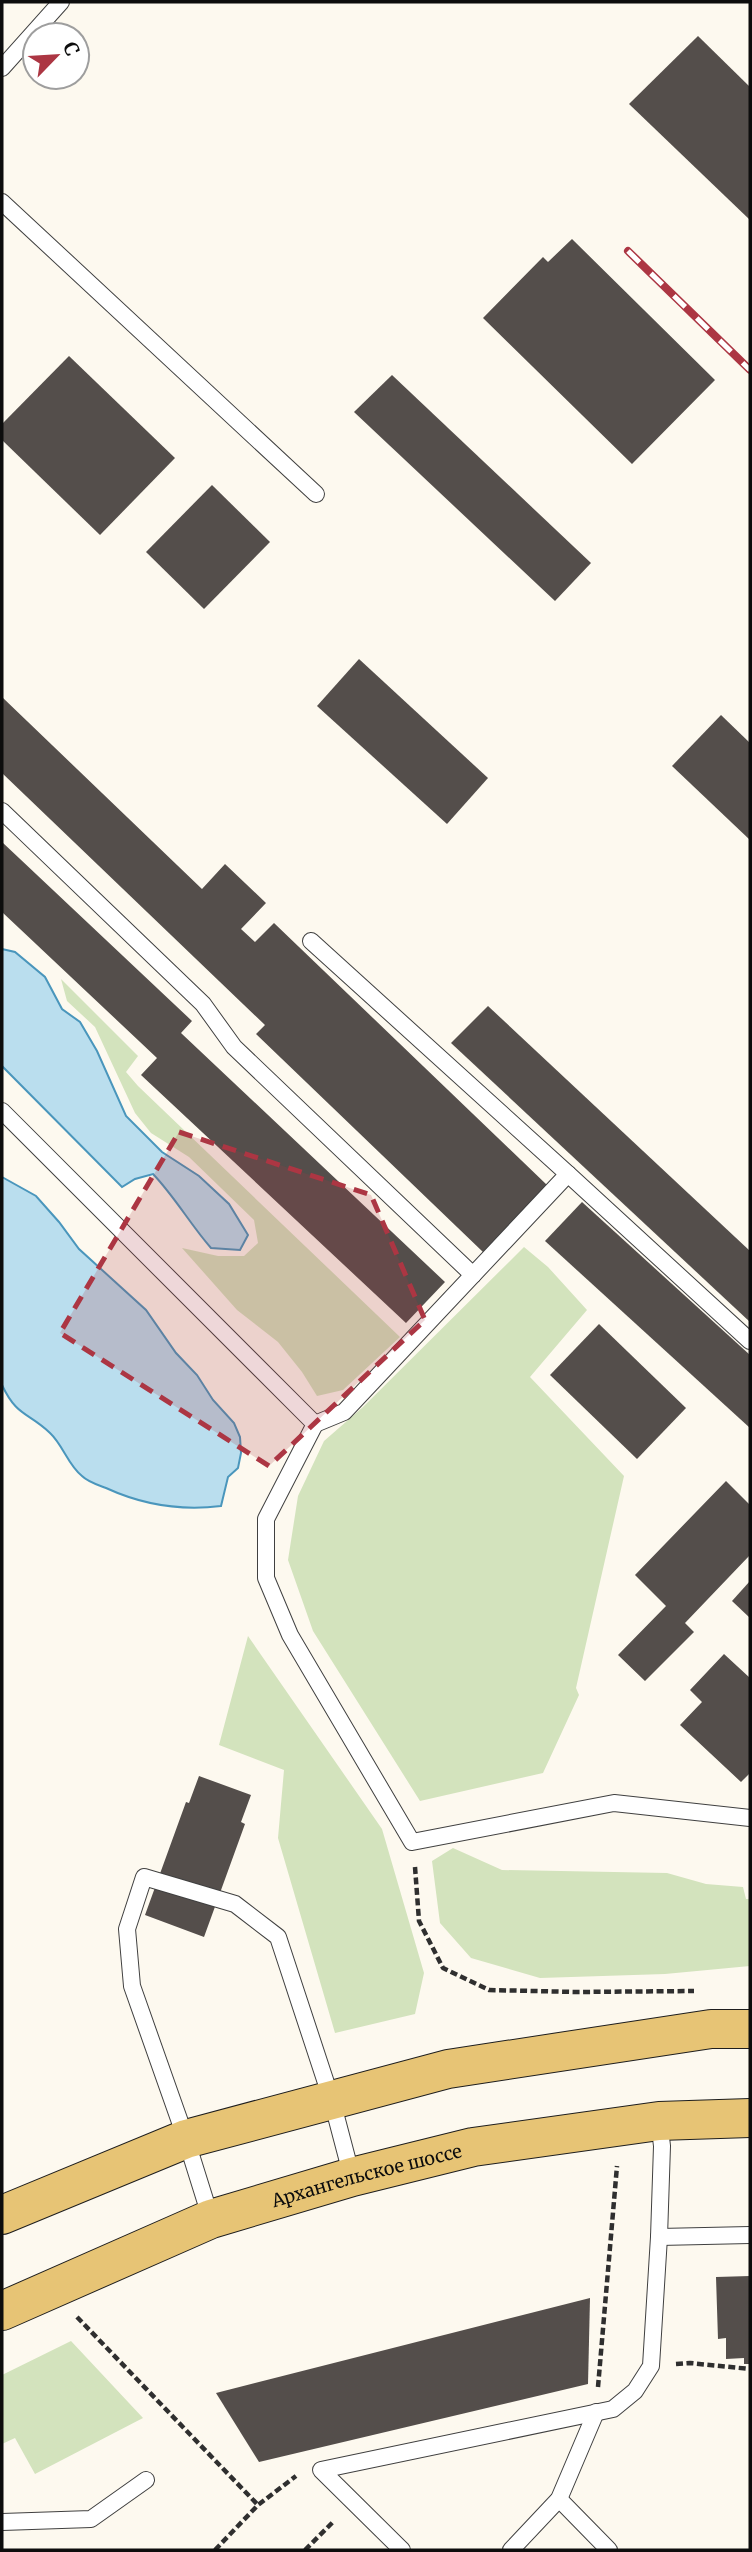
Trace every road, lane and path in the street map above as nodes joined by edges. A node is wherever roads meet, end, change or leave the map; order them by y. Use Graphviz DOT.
graph roads {
  1 [pos="61,2"];
  2 [pos="2,68"];
  3 [pos="2,202"];
  4 [pos="316,494"];
  5 [pos="2,811"];
  6 [pos="311,941"];
  7 [pos="2,1111"];
  8 [pos="568,1174"];
  9 [pos="473,1275"];
  10 [pos="750,1341"];
  11 [pos="315,1424"];
  12 [pos="750,1818"];
  13 [pos="412,1842"];
  14 [pos="697,1991"];
  15 [pos="750,2029"];
  16 [pos="331,2101"];
  17 [pos="750,2118"];
  18 [pos="659,2122"];
  19 [pos="186,2139"];
  20 [pos="617,2164"];
  21 [pos="352,2177"];
  22 [pos="2,2216"];
  23 [pos="211,2220"];
  24 [pos="750,2235"];
  25 [pos="659,2237"];
  26 [pos="69,2309"];
  27 [pos="2,2311"];
  28 [pos="651,2365"];
  29 [pos="750,2369"];
  30 [pos="596,2412"];
  31 [pos="321,2470"];
  32 [pos="146,2480"];
  33 [pos="559,2499"];
  34 [pos="258,2505"];
  35 [pos="334,2521"];
  36 [pos="2,2522"];
  37 [pos="215,2550"];
  38 [pos="305,2550"];
  39 [pos="402,2550"];
  40 [pos="511,2550"];
  41 [pos="609,2550"];
  1 -- 2 [label="lane"];
  3 -- 4 [label="lane"];
  5 -- 9 [label="lane"];
  6 -- 8 [label="lane"];
  7 -- 11 [label="lane"];
  8 -- 9 [label="lane"];
  8 -- 10 [label="lane"];
  9 -- 11 [label="lane"];
  11 -- 13 [label="lane"];
  12 -- 13 [label="lane"];
  13 -- 14 [label="path"];
  15 -- 16 [label="main road"];
  16 -- 19 [label="main road"];
  16 -- 19 [label="lane"];
  16 -- 21 [label="lane"];
  17 -- 18 [label="main road, Архангельское шоссе"];
  18 -- 21 [label="main road, Архангельское шоссе"];
  18 -- 25 [label="lane"];
  19 -- 22 [label="main road"];
  19 -- 23 [label="lane"];
  20 -- 30 [label="path"];
  21 -- 23 [label="main road, Архангельское шоссе"];
  23 -- 27 [label="main road, Архангельское шоссе"];
  24 -- 25 [label="lane"];
  25 -- 28 [label="lane"];
  26 -- 34 [label="path"];
  28 -- 29 [label="path"];
  28 -- 30 [label="lane"];
  30 -- 31 [label="lane"];
  30 -- 33 [label="lane"];
  31 -- 34 [label="path"];
  31 -- 39 [label="lane"];
  32 -- 36 [label="lane"];
  33 -- 40 [label="lane"];
  33 -- 41 [label="lane"];
  34 -- 37 [label="path"];
  35 -- 38 [label="path"];
}
